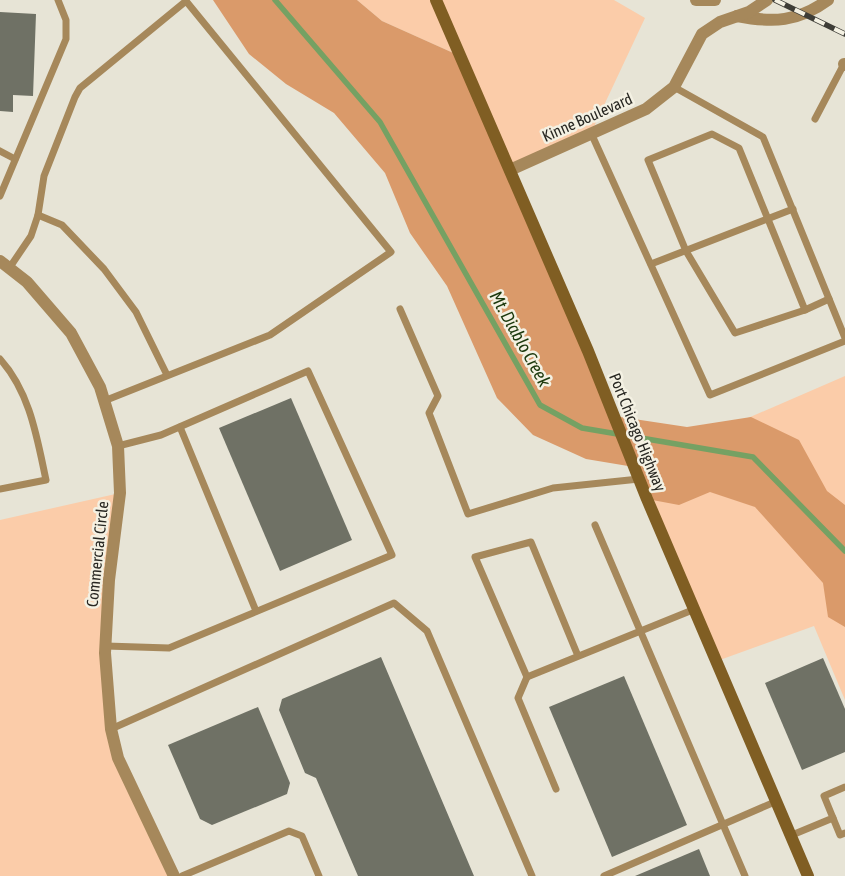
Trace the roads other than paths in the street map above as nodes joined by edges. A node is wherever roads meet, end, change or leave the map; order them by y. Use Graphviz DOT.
graph roads {
  1 [pos="58,0"];
  2 [pos="436,0"];
  3 [pos="696,0"];
  4 [pos="715,0"];
  5 [pos="767,0"];
  6 [pos="823,1"];
  7 [pos="737,16"];
  8 [pos="844,65"];
  9 [pos="674,87"];
  10 [pos="815,119"];
  11 [pos="592,133"];
  12 [pos="0,152"];
  13 [pos="16,158"];
  14 [pos="510,170"];
  15 [pos="0,196"];
  16 [pos="793,209"];
  17 [pos="38,215"];
  18 [pos="770,218"];
  19 [pos="686,251"];
  20 [pos="5,264"];
  21 [pos="651,264"];
  22 [pos="829,299"];
  23 [pos="400,309"];
  24 [pos="805,310"];
  25 [pos="845,338"];
  26 [pos="845,342"];
  27 [pos="0,359"];
  28 [pos="167,375"];
  29 [pos="104,401"];
  30 [pos="180,427"];
  31 [pos="118,446"];
  32 [pos="639,480"];
  33 [pos="0,489"];
  34 [pos="595,525"];
  35 [pos="694,609"];
  36 [pos="256,611"];
  37 [pos="641,631"];
  38 [pos="106,646"];
  39 [pos="578,656"];
  40 [pos="527,677"];
  41 [pos="111,729"];
  42 [pos="845,787"];
  43 [pos="556,789"];
  44 [pos="777,801"];
  45 [pos="833,818"];
  46 [pos="723,825"];
  47 [pos="845,833"];
  48 [pos="792,835"];
  49 [pos="174,876"];
  50 [pos="182,876"];
  51 [pos="319,876"];
  52 [pos="532,876"];
  53 [pos="604,876"];
  54 [pos="744,876"];
  55 [pos="808,876"];
  1 -- 13 [label="lane"];
  2 -- 14 [label="street, Port Chicago Highway"];
  3 -- 4 [label="street"];
  5 -- 7 [label="street"];
  6 -- 7 [label="street"];
  7 -- 9 [label="street"];
  8 -- 10 [label="lane"];
  9 -- 11 [label="street, Kinne Boulevard"];
  9 -- 16 [label="lane"];
  11 -- 14 [label="street, Kinne Boulevard"];
  11 -- 21 [label="lane"];
  12 -- 13 [label="lane"];
  13 -- 15 [label="lane"];
  14 -- 32 [label="street, Port Chicago Highway"];
  16 -- 18 [label="lane"];
  16 -- 22 [label="lane"];
  17 -- 20 [label="lane"];
  17 -- 28 [label="lane"];
  17 -- 28 [label="lane"];
  18 -- 19 [label="lane"];
  18 -- 19 [label="lane"];
  18 -- 24 [label="lane"];
  19 -- 21 [label="lane"];
  19 -- 24 [label="lane"];
  20 -- 29 [label="street, Commercial Circle"];
  21 -- 26 [label="lane"];
  22 -- 24 [label="lane"];
  22 -- 25 [label="lane"];
  23 -- 32 [label="lane"];
  27 -- 33 [label="lane"];
  28 -- 29 [label="lane"];
  29 -- 31 [label="street, Commercial Circle"];
  30 -- 31 [label="lane"];
  30 -- 36 [label="lane"];
  30 -- 36 [label="lane"];
  31 -- 38 [label="street, Commercial Circle"];
  32 -- 35 [label="street, Port Chicago Highway"];
  34 -- 37 [label="lane"];
  35 -- 37 [label="lane"];
  35 -- 44 [label="street, Port Chicago Highway"];
  36 -- 38 [label="lane"];
  37 -- 39 [label="lane"];
  37 -- 46 [label="lane"];
  38 -- 41 [label="street, Commercial Circle"];
  39 -- 40 [label="lane"];
  39 -- 40 [label="lane"];
  40 -- 43 [label="lane"];
  41 -- 49 [label="street, Commercial Circle"];
  41 -- 52 [label="lane"];
  42 -- 45 [label="lane"];
  44 -- 46 [label="lane"];
  44 -- 48 [label="street, Port Chicago Highway"];
  45 -- 47 [label="lane"];
  45 -- 48 [label="lane"];
  46 -- 53 [label="lane"];
  46 -- 54 [label="lane"];
  48 -- 55 [label="street, Port Chicago Highway"];
  50 -- 51 [label="lane"];
}
